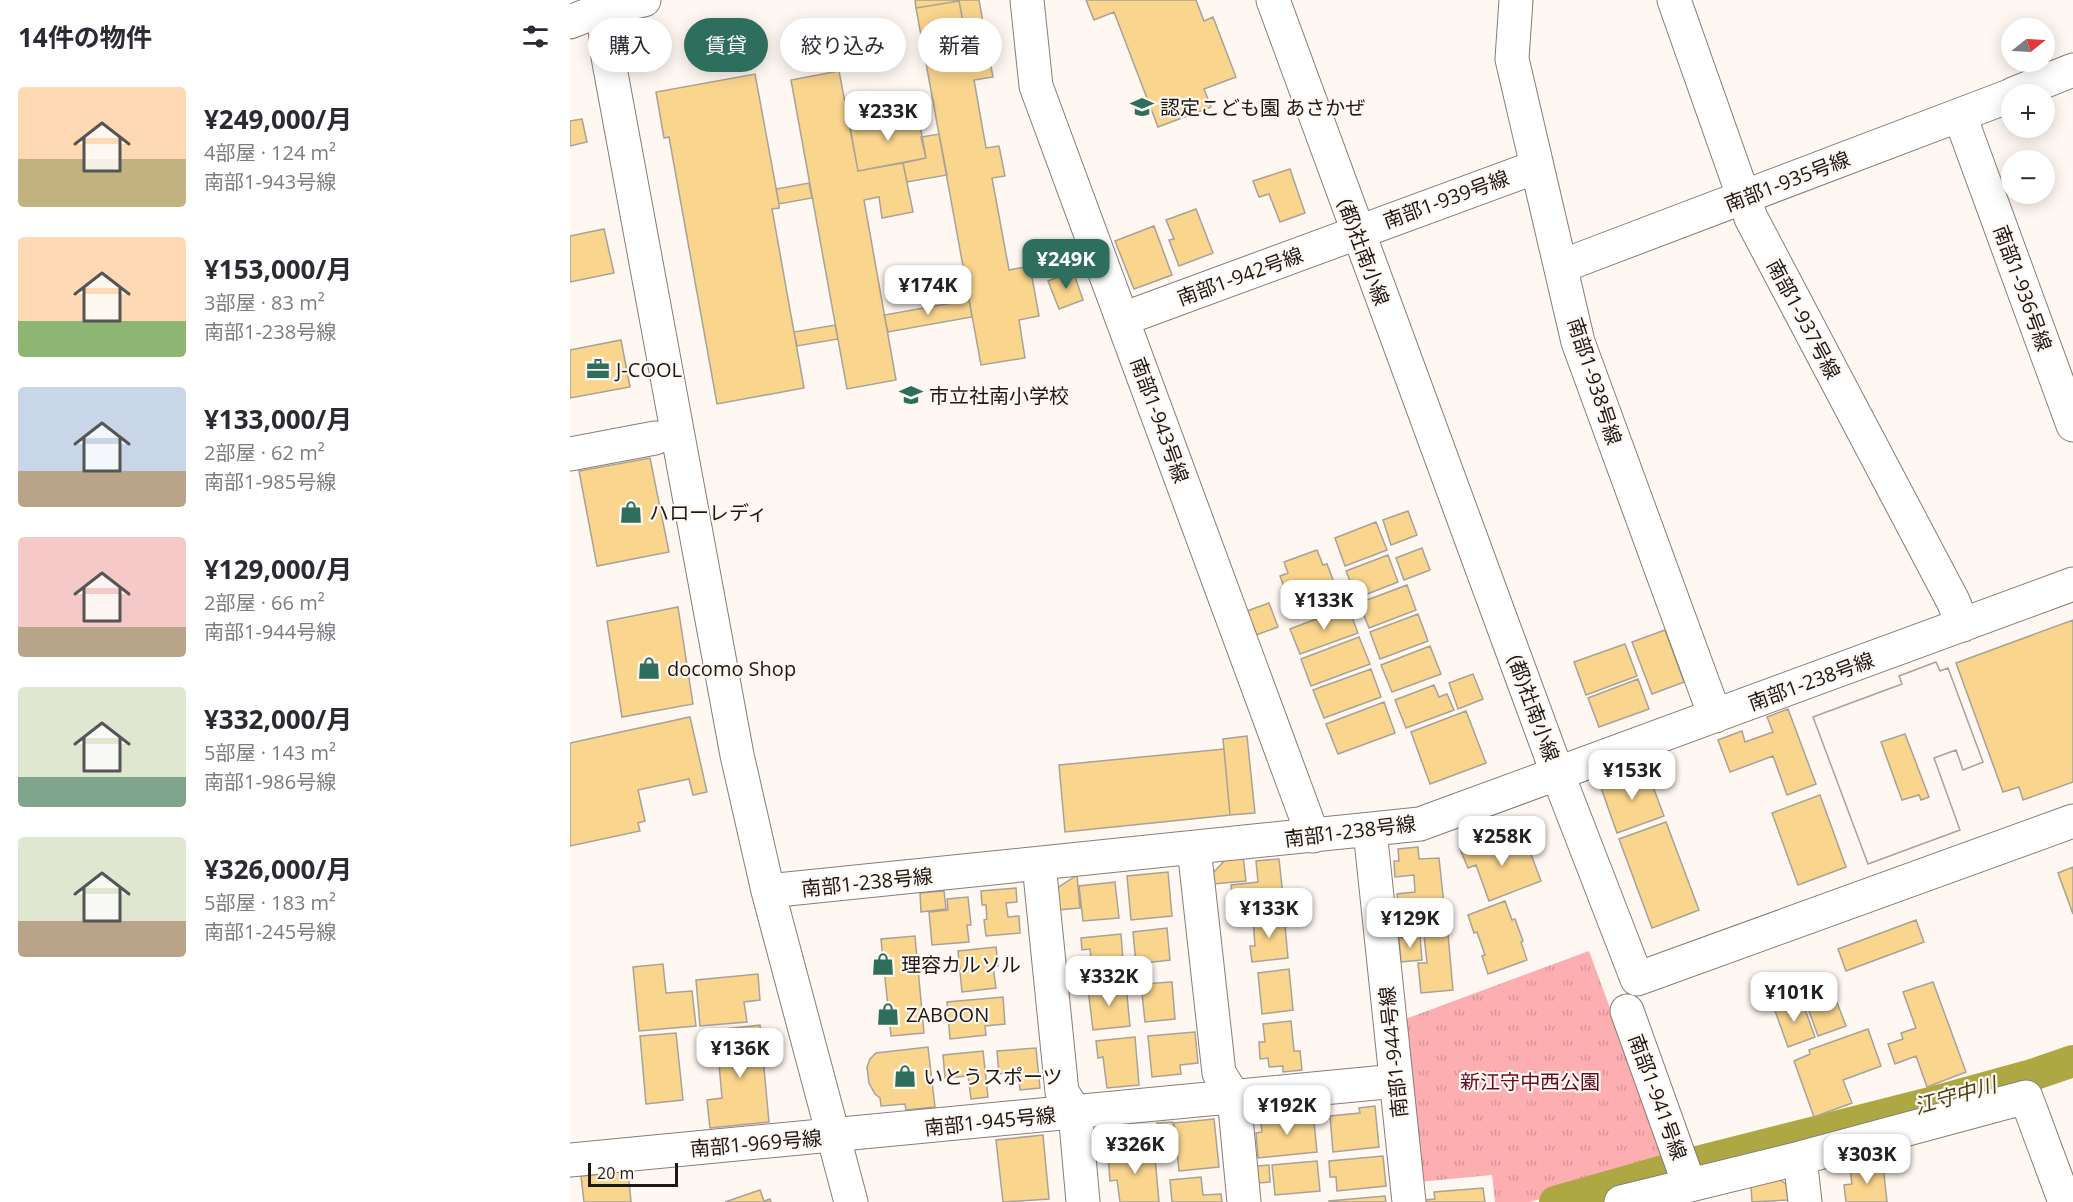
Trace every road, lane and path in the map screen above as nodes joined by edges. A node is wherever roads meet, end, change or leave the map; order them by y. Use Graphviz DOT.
graph roads {
  1 [pos="644,0"];
  2 [pos="1027,0"];
  3 [pos="1273,0"];
  4 [pos="1516,0"];
  5 [pos="1674,0"];
  6 [pos="603,4"];
  7 [pos="570,22"];
  8 [pos="2073,70"];
  9 [pos="2039,84"];
  10 [pos="2001,99"];
  11 [pos="1960,116"];
  12 [pos="1536,167"];
  13 [pos="1742,198"];
  14 [pos="1357,232"];
  15 [pos="1562,266"];
  16 [pos="1123,320"];
  17 [pos="2073,425"];
  18 [pos="655,438"];
  19 [pos="570,454"];
  20 [pos="2073,584"];
  21 [pos="1963,625"];
  22 [pos="1715,716"];
  23 [pos="1558,775"];
  24 [pos="2073,821"];
  25 [pos="1370,830"];
  26 [pos="1313,836"];
  27 [pos="1194,848"];
  28 [pos="1039,864"];
  29 [pos="768,891"];
  30 [pos="1627,1011"];
  31 [pos="1396,1081"];
  32 [pos="1234,1097"];
  33 [pos="1076,1112"];
  34 [pos="834,1135"];
  35 [pos="1800,1158"];
  36 [pos="570,1160"];
  37 [pos="1689,1184"];
  38 [pos="851,1202"];
  39 [pos="1083,1202"];
  40 [pos="1244,1202"];
  41 [pos="1408,1202"];
  42 [pos="1621,1202"];
  43 [pos="1805,1202"];
  44 [pos="2065,1202"];
  1 -- 6 [label="street"];
  2 -- 16 [label="street, 南部1-943号線"];
  3 -- 14 [label="street, (都)社南小線"];
  4 -- 12 [label="street, 南部1-938号線"];
  5 -- 13 [label="street, 南部1-937号線"];
  6 -- 7 [label="street"];
  6 -- 29 [label="street"];
  8 -- 9 [label="street, 南部1-935号線"];
  10 -- 11 [label="street, 南部1-935号線"];
  11 -- 13 [label="street, 南部1-935号線"];
  11 -- 17 [label="street, 南部1-936号線"];
  12 -- 14 [label="street, 南部1-939号線"];
  12 -- 15 [label="street, 南部1-938号線"];
  13 -- 15 [label="street, 南部1-935号線"];
  13 -- 21 [label="street, 南部1-937号線"];
  14 -- 16 [label="street, 南部1-942号線"];
  14 -- 23 [label="street, (都)社南小線"];
  15 -- 22 [label="street, 南部1-938号線"];
  16 -- 26 [label="street, 南部1-943号線"];
  18 -- 19 [label="street"];
  20 -- 21 [label="street, 南部1-238号線"];
  21 -- 22 [label="street, 南部1-238号線"];
  22 -- 23 [label="street, 南部1-238号線"];
  23 -- 24 [label="street, (都)社南小線"];
  23 -- 25 [label="street, 南部1-238号線"];
  25 -- 26 [label="street, 南部1-238号線"];
  25 -- 31 [label="street, 南部1-944号線"];
  26 -- 27 [label="street, 南部1-238号線"];
  27 -- 28 [label="street, 南部1-238号線"];
  27 -- 32 [label="street"];
  28 -- 29 [label="street, 南部1-238号線"];
  28 -- 33 [label="street"];
  29 -- 34 [label="street"];
  30 -- 37 [label="street, 南部1-941号線"];
  31 -- 32 [label="street, 南部1-945号線"];
  31 -- 41 [label="street, 南部1-944号線"];
  32 -- 33 [label="street, 南部1-945号線"];
  32 -- 40 [label="street"];
  33 -- 34 [label="street, 南部1-945号線"];
  33 -- 39 [label="street"];
  34 -- 36 [label="street, 南部1-969号線"];
  34 -- 38 [label="street"];
  35 -- 37 [label="street"];
  35 -- 43 [label="street"];
  35 -- 44 [label="street"];
  37 -- 42 [label="street"];
}
